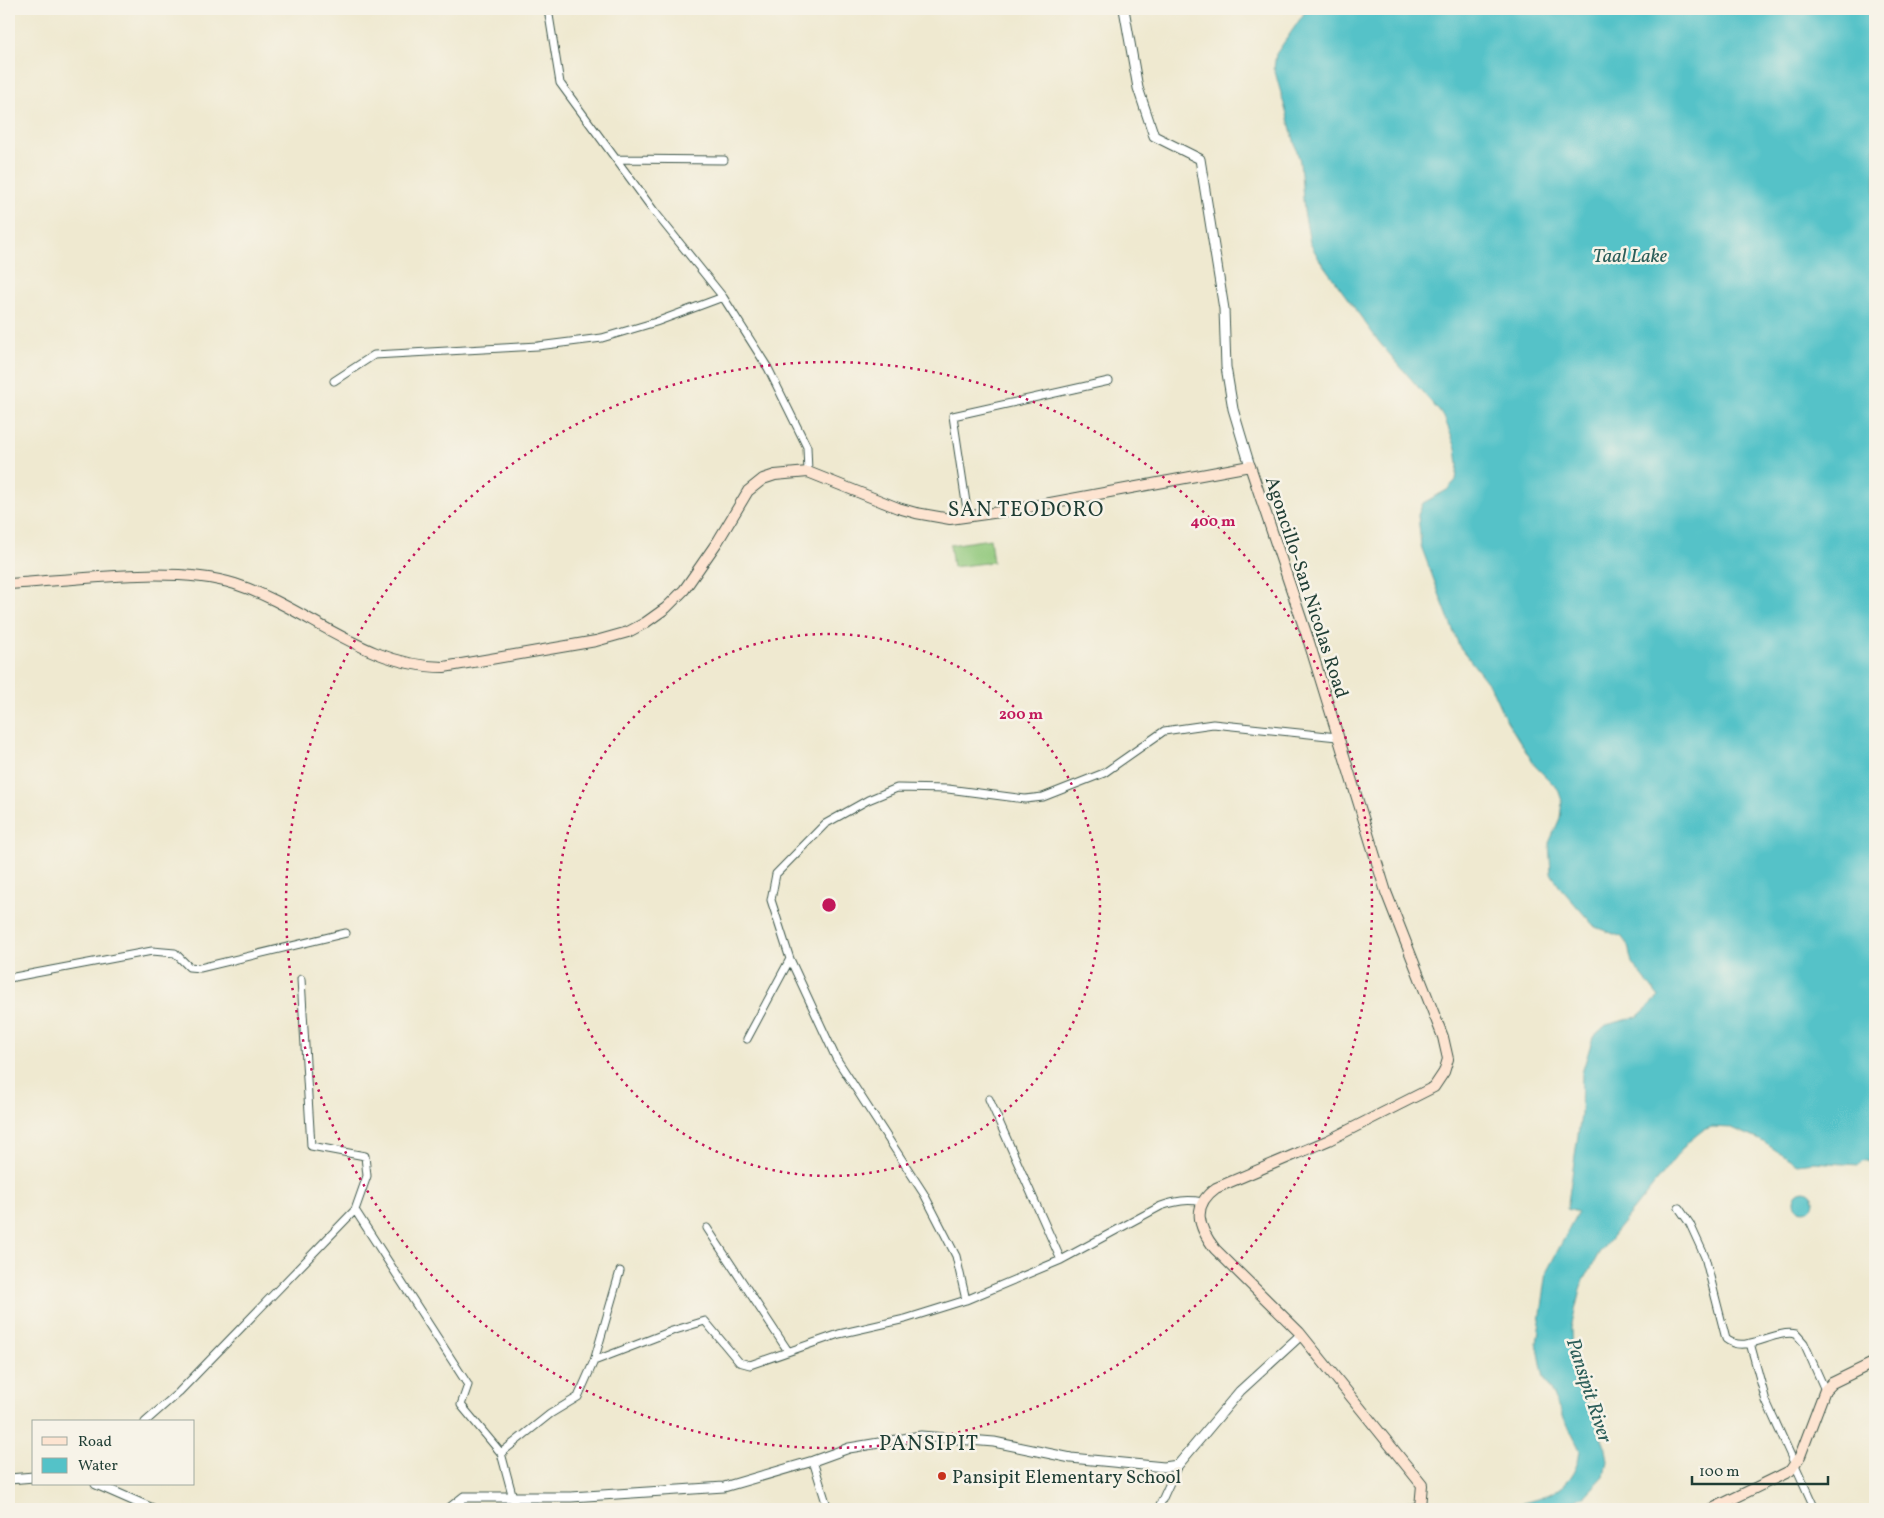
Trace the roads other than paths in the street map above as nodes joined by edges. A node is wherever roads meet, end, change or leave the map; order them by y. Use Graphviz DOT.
graph roads {
  1 [pos="548,9"];
  2 [pos="1124,9"];
  3 [pos="617,160"];
  4 [pos="724,160"];
  5 [pos="723,297"];
  6 [pos="334,381"];
  7 [pos="1109,381"];
  8 [pos="1250,466"];
  9 [pos="808,472"];
  10 [pos="968,516"];
  11 [pos="9,584"];
  12 [pos="1337,738"];
  13 [pos="346,933"];
  14 [pos="790,959"];
  15 [pos="9,978"];
  16 [pos="301,979"];
  17 [pos="747,1039"];
  18 [pos="989,1099"];
  19 [pos="1202,1202"];
  20 [pos="1679,1208"];
  21 [pos="355,1210"];
  22 [pos="707,1228"];
  23 [pos="1061,1260"];
  24 [pos="620,1271"];
  25 [pos="966,1300"];
  26 [pos="1301,1336"];
  27 [pos="1750,1343"];
  28 [pos="788,1351"];
  29 [pos="594,1362"];
  30 [pos="1875,1362"];
  31 [pos="1825,1390"];
  32 [pos="147,1420"];
  33 [pos="501,1453"];
  34 [pos="813,1461"];
  35 [pos="1178,1465"];
  36 [pos="1795,1465"];
  37 [pos="32,1477"];
  38 [pos="9,1479"];
  39 [pos="100,1486"];
  40 [pos="514,1496"];
  41 [pos="152,1509"];
  42 [pos="449,1509"];
  43 [pos="516,1509"];
  44 [pos="828,1509"];
  45 [pos="1158,1509"];
  46 [pos="1410,1509"];
  47 [pos="1712,1509"];
  48 [pos="1815,1509"];
  1 -- 3 [label="street"];
  2 -- 8 [label="street"];
  3 -- 4 [label="street"];
  3 -- 5 [label="street"];
  5 -- 6 [label="street"];
  5 -- 9 [label="street"];
  7 -- 10 [label="street"];
  8 -- 10 [label="main road, Agoncillo-San Nicolas Road"];
  8 -- 12 [label="main road, Agoncillo-San Nicolas Road"];
  9 -- 10 [label="main road, Agoncillo-San Nicolas Road"];
  9 -- 11 [label="main road, Agoncillo-San Nicolas Road"];
  12 -- 14 [label="street"];
  12 -- 19 [label="main road, Agoncillo-San Nicolas Road"];
  13 -- 15 [label="street"];
  14 -- 17 [label="street"];
  14 -- 25 [label="street"];
  16 -- 21 [label="street"];
  18 -- 23 [label="street"];
  19 -- 23 [label="street"];
  19 -- 26 [label="main road"];
  20 -- 27 [label="street"];
  21 -- 32 [label="street"];
  21 -- 33 [label="street"];
  22 -- 28 [label="street"];
  23 -- 25 [label="street"];
  24 -- 29 [label="street"];
  25 -- 28 [label="street"];
  26 -- 35 [label="street"];
  26 -- 46 [label="main road"];
  27 -- 31 [label="street"];
  27 -- 36 [label="street"];
  28 -- 29 [label="street"];
  29 -- 33 [label="street"];
  30 -- 31 [label="main road"];
  31 -- 36 [label="main road"];
  33 -- 40 [label="street"];
  34 -- 35 [label="street"];
  34 -- 40 [label="street"];
  34 -- 44 [label="street"];
  35 -- 45 [label="street"];
  36 -- 47 [label="main road"];
  36 -- 48 [label="street"];
  37 -- 38 [label="street"];
  39 -- 41 [label="street"];
  40 -- 42 [label="street"];
  40 -- 43 [label="street"];
}
